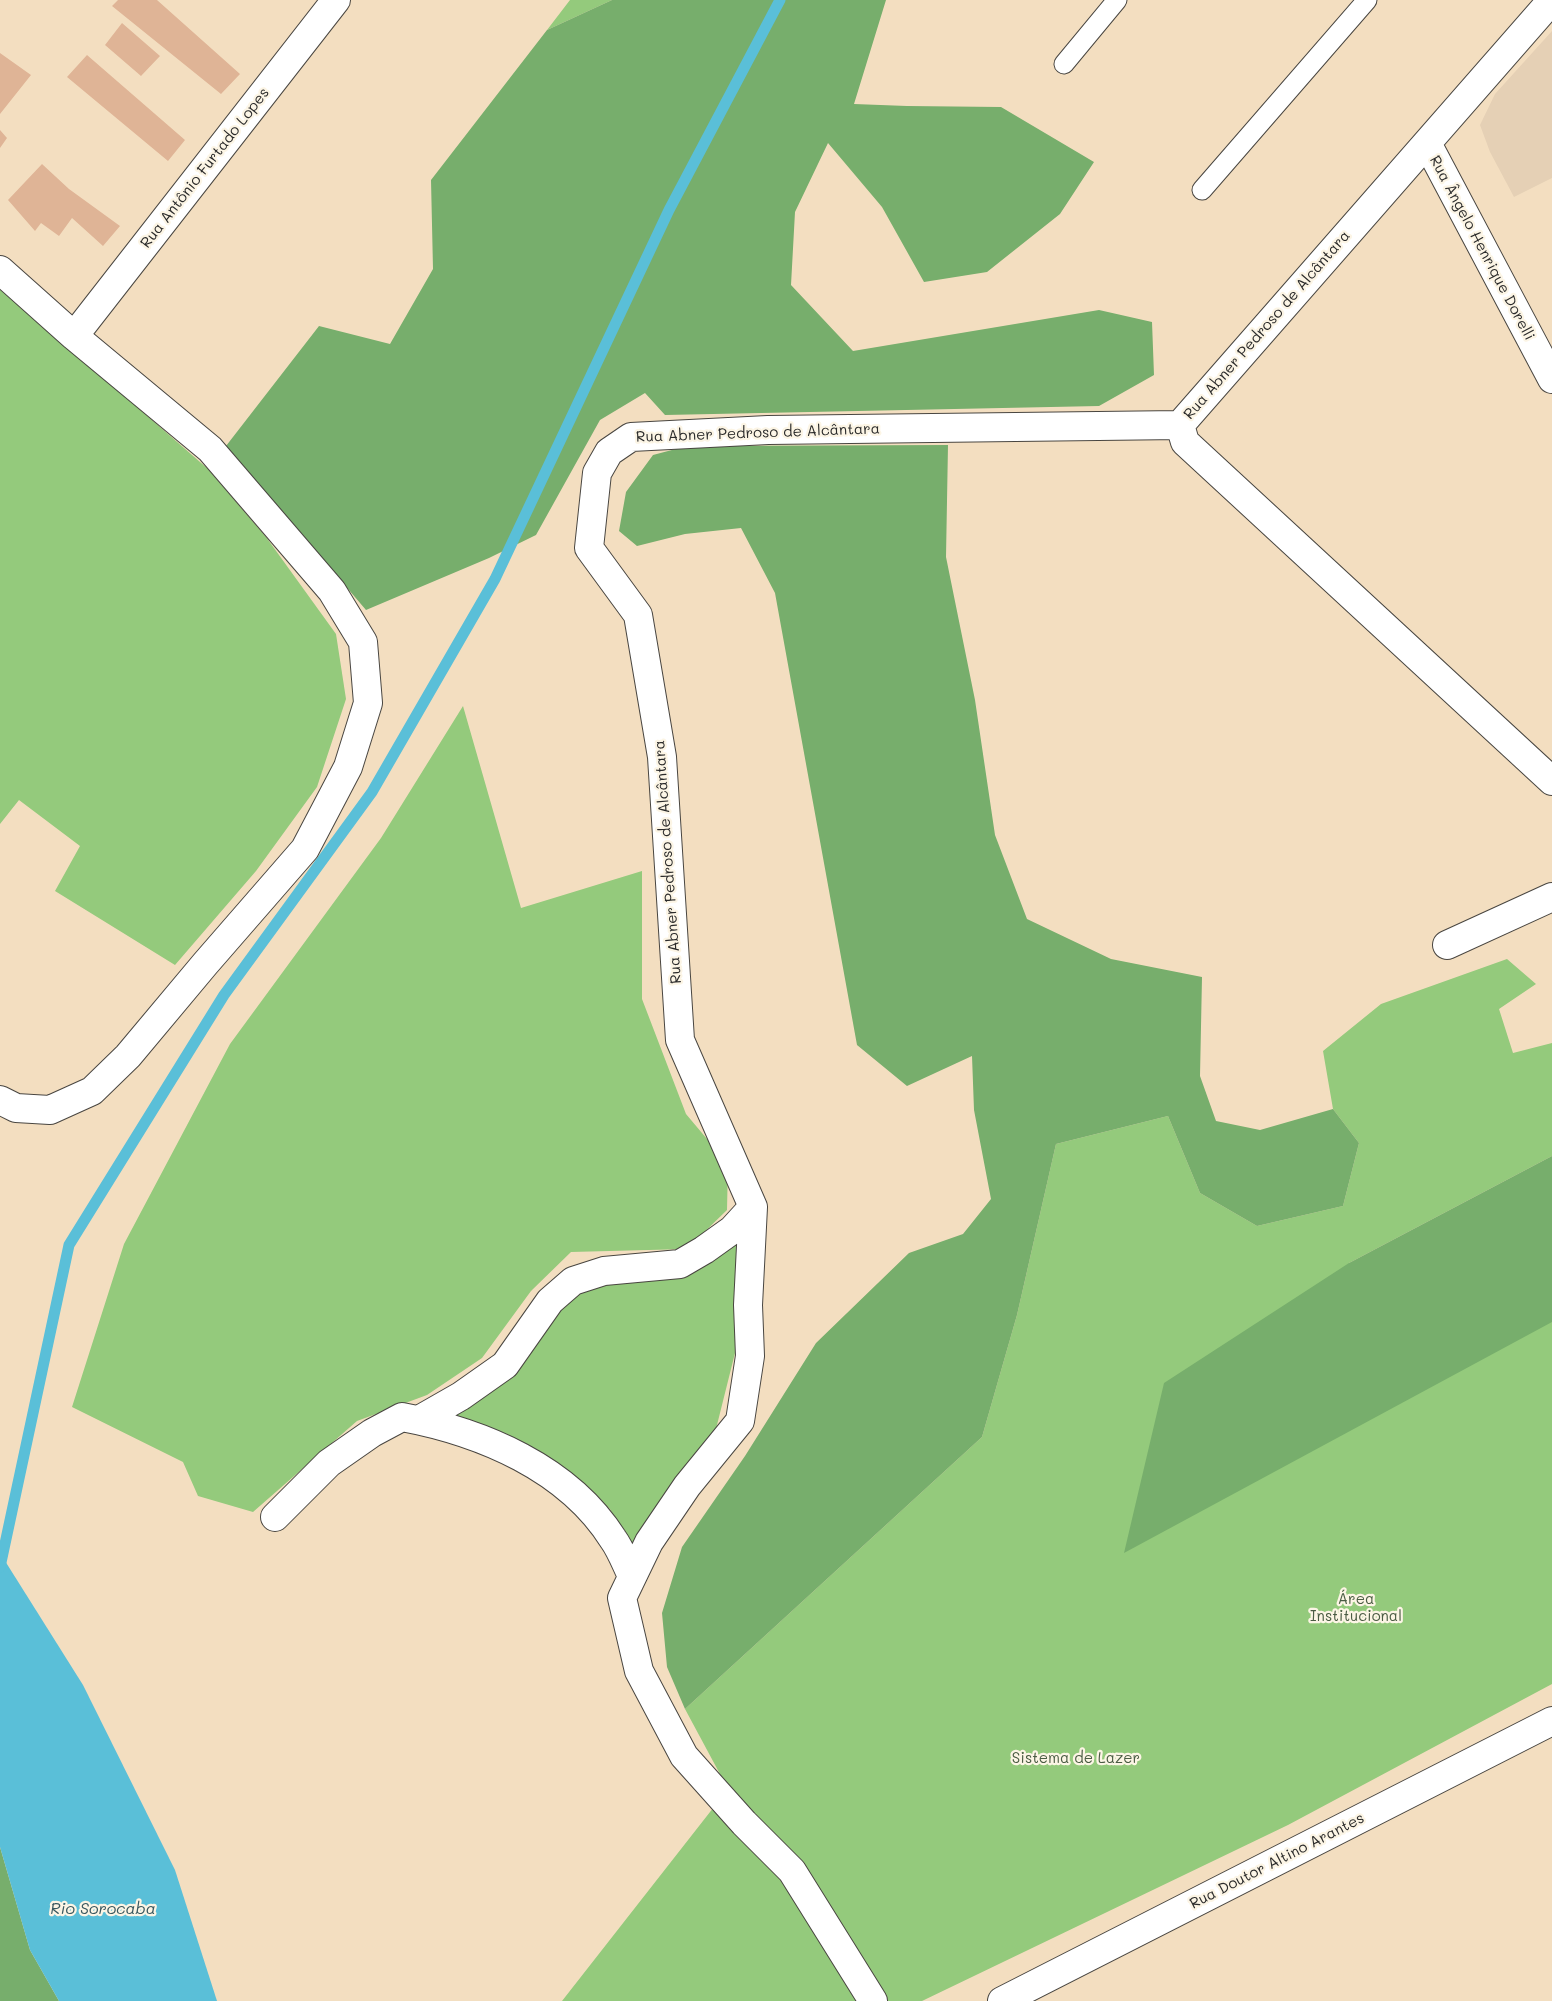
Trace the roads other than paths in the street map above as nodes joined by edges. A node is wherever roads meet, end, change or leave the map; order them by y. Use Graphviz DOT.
graph roads {
  1 [pos="336,0"];
  2 [pos="1117,0"];
  3 [pos="1368,0"];
  4 [pos="1552,0"];
  5 [pos="1064,64"];
  6 [pos="1427,143"];
  7 [pos="1202,190"];
  8 [pos="0,270"];
  9 [pos="74,336"];
  10 [pos="1552,379"];
  11 [pos="1180,425"];
  12 [pos="1552,782"];
  13 [pos="1552,897"];
  14 [pos="1447,945"];
  15 [pos="0,1100"];
  16 [pos="753,1207"];
  17 [pos="419,1420"];
  18 [pos="276,1517"];
  19 [pos="632,1576"];
  20 [pos="1552,1720"];
  21 [pos="873,2001"];
  22 [pos="1002,2001"];
  1 -- 9 [label="street, Rua Antônio Furtado Lopes"];
  2 -- 5 [label="lane"];
  3 -- 7 [label="lane"];
  4 -- 6 [label="street, Rua Abner Pedroso de Alcântara"];
  6 -- 10 [label="street, Rua Ângelo Henrique Dorelli"];
  6 -- 11 [label="street, Rua Abner Pedroso de Alcântara"];
  8 -- 9 [label="street"];
  9 -- 15 [label="street"];
  11 -- 12 [label="street"];
  11 -- 16 [label="street, Rua Abner Pedroso de Alcântara"];
  13 -- 14 [label="street"];
  16 -- 17 [label="street"];
  16 -- 19 [label="street, Rua Abner Pedroso de Alcântara"];
  17 -- 18 [label="street"];
  17 -- 19 [label="street"];
  19 -- 21 [label="street, Rua Abner Pedroso de Alcântara"];
  20 -- 22 [label="street, Rua Doutor Altino Arantes"];
}
